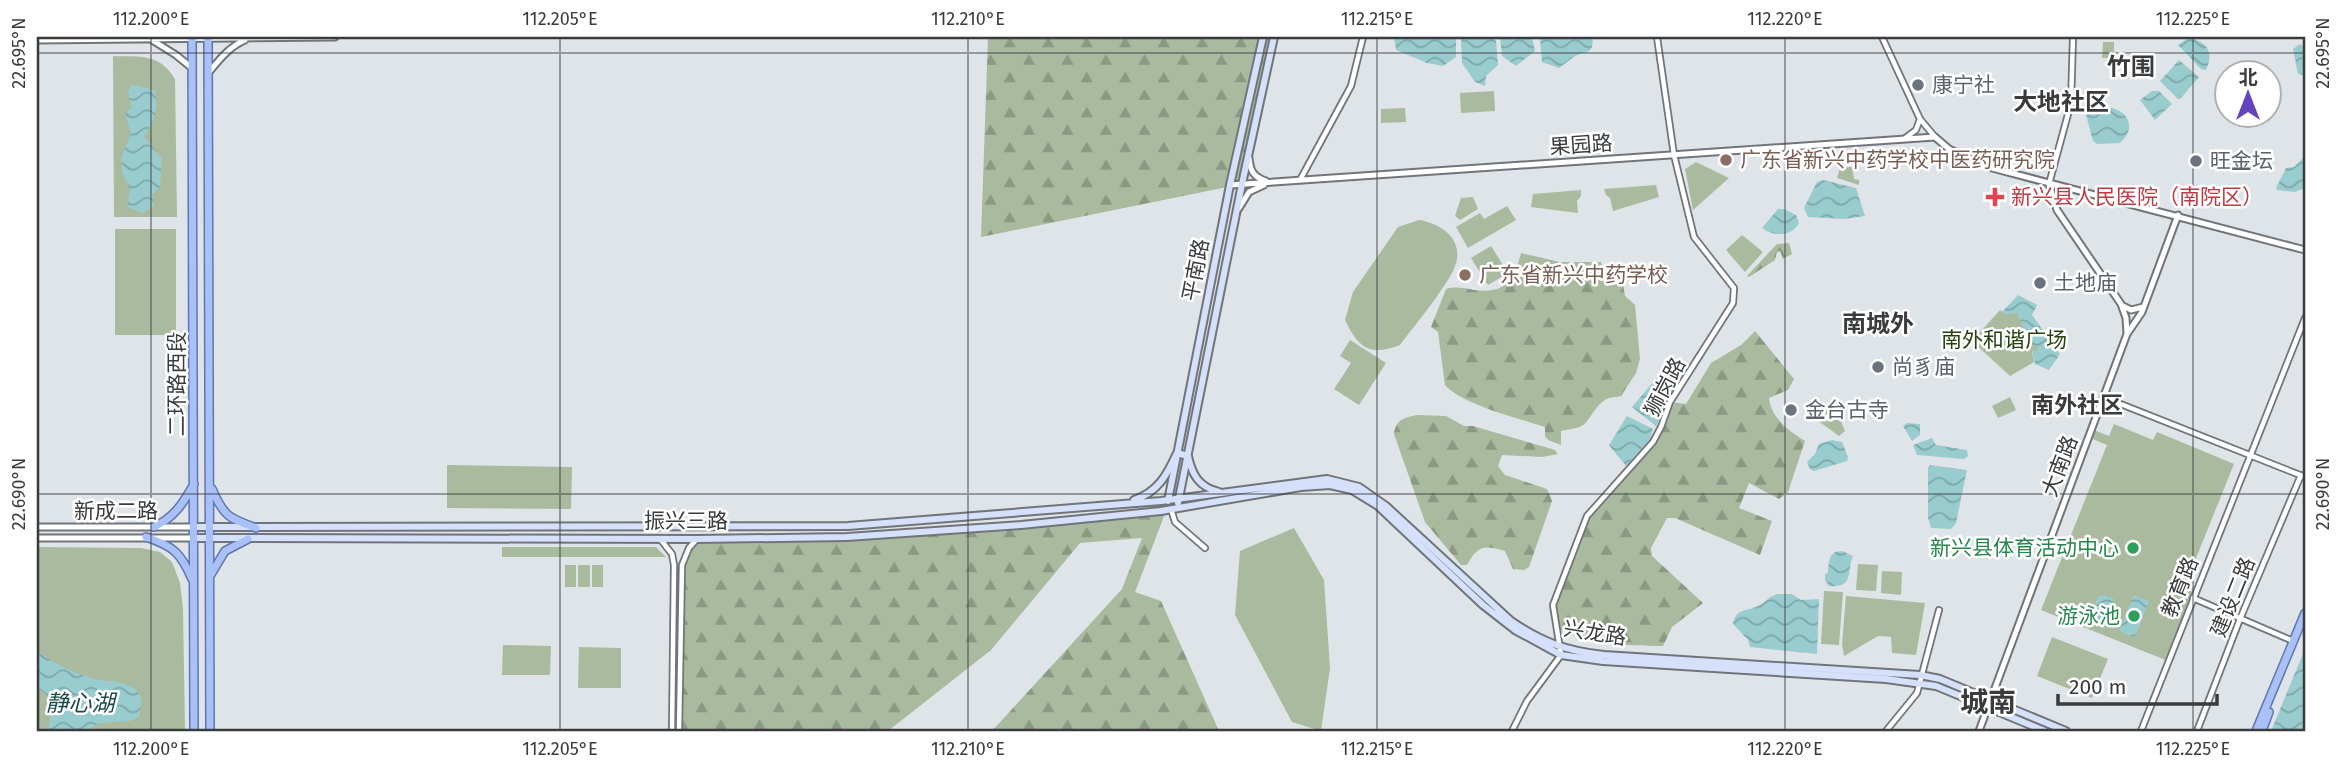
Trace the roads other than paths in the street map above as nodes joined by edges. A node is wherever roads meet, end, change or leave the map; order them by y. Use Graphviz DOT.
graph roads {
  1 [pos="335,37"];
  2 [pos="1263,37"];
  3 [pos="1275,37"];
  4 [pos="1363,37"];
  5 [pos="1657,37"];
  6 [pos="1881,37"];
  7 [pos="2073,37"];
  8 [pos="150,38"];
  9 [pos="192,38"];
  10 [pos="208,38"];
  11 [pos="248,38"];
  12 [pos="37,40"];
  13 [pos="192,68"];
  14 [pos="209,72"];
  15 [pos="1920,119"];
  16 [pos="1935,137"];
  17 [pos="1904,139"];
  18 [pos="1249,151"];
  19 [pos="1674,155"];
  20 [pos="2032,179"];
  21 [pos="1300,180"];
  22 [pos="1272,182"];
  23 [pos="1242,184"];
  24 [pos="2049,184"];
  25 [pos="1230,185"];
  26 [pos="2067,188"];
  27 [pos="2057,210"];
  28 [pos="1236,214"];
  29 [pos="2178,215"];
  30 [pos="2305,250"];
  31 [pos="2121,304"];
  32 [pos="2144,306"];
  33 [pos="2305,318"];
  34 [pos="2127,334"];
  35 [pos="2103,397"];
  36 [pos="1177,453"];
  37 [pos="2250,455"];
  38 [pos="1188,456"];
  39 [pos="2303,476"];
  40 [pos="195,483"];
  41 [pos="210,485"];
  42 [pos="1224,494"];
  43 [pos="1178,499"];
  44 [pos="1168,500"];
  45 [pos="1128,503"];
  46 [pos="1171,509"];
  47 [pos="733,526"];
  48 [pos="37,527"];
  49 [pos="154,527"];
  50 [pos="194,527"];
  51 [pos="210,527"];
  52 [pos="256,528"];
  53 [pos="37,537"];
  54 [pos="146,537"];
  55 [pos="194,538"];
  56 [pos="210,538"];
  57 [pos="248,539"];
  58 [pos="660,539"];
  59 [pos="697,539"];
  60 [pos="733,539"];
  61 [pos="1205,548"];
  62 [pos="210,576"];
  63 [pos="194,585"];
  64 [pos="2193,598"];
  65 [pos="1939,610"];
  66 [pos="2305,613"];
  67 [pos="2240,619"];
  68 [pos="2305,624"];
  69 [pos="2293,641"];
  70 [pos="1561,652"];
  71 [pos="1920,679"];
  72 [pos="1991,700"];
  73 [pos="1988,708"];
  74 [pos="194,731"];
  75 [pos="210,731"];
  76 [pos="671,731"];
  77 [pos="679,731"];
  78 [pos="1512,731"];
  79 [pos="1886,731"];
  80 [pos="1979,731"];
  81 [pos="2045,731"];
  82 [pos="2066,731"];
  83 [pos="2141,731"];
  84 [pos="2197,731"];
  85 [pos="2256,731"];
  86 [pos="2262,731"];
  1 -- 11 [label="street"];
  2 -- 25 [label="main road, 平南路"];
  3 -- 18 [label="main road, 平南路"];
  4 -- 21 [label="street"];
  5 -- 19 [label="street, 狮岗路"];
  6 -- 15 [label="street"];
  7 -- 24 [label="street"];
  8 -- 9 [label="street"];
  8 -- 12 [label="street"];
  8 -- 13 [label="street"];
  9 -- 10 [label="street"];
  9 -- 13 [label="main road, 二环路西段"];
  10 -- 11 [label="street"];
  10 -- 14 [label="main road, 二环路西段"];
  11 -- 14 [label="street"];
  13 -- 40 [label="main road, 二环路西段"];
  14 -- 41 [label="main road, 二环路西段"];
  15 -- 16 [label="street"];
  15 -- 17 [label="street"];
  16 -- 17 [label="street, 果园路"];
  16 -- 20 [label="street"];
  17 -- 19 [label="street, 果园路"];
  18 -- 22 [label="street"];
  18 -- 23 [label="main road, 平南路"];
  19 -- 21 [label="street, 果园路"];
  19 -- 70 [label="street, 狮岗路"];
  20 -- 24 [label="street"];
  20 -- 27 [label="street"];
  21 -- 22 [label="street, 果园路"];
  22 -- 23 [label="street, 果园路"];
  22 -- 28 [label="street"];
  23 -- 25 [label="street, 果园路"];
  23 -- 28 [label="main road, 平南路"];
  24 -- 26 [label="street"];
  24 -- 27 [label="street"];
  25 -- 36 [label="main road, 平南路"];
  26 -- 27 [label="street"];
  26 -- 29 [label="street"];
  27 -- 31 [label="street"];
  28 -- 38 [label="main road, 平南路"];
  29 -- 30 [label="street"];
  29 -- 32 [label="street, 大南路"];
  31 -- 32 [label="street"];
  31 -- 34 [label="street"];
  32 -- 34 [label="street, 大南路"];
  33 -- 37 [label="street, 教育路"];
  34 -- 35 [label="street, 大南路"];
  35 -- 37 [label="street"];
  35 -- 72 [label="street, 大南路"];
  36 -- 38 [label="main road"];
  36 -- 44 [label="main road, 平南路"];
  36 -- 45 [label="main road"];
  37 -- 39 [label="street"];
  37 -- 64 [label="street, 教育路"];
  38 -- 42 [label="main road"];
  38 -- 43 [label="main road, 平南路"];
  39 -- 67 [label="street, 建设二路"];
  40 -- 49 [label="main road"];
  40 -- 50 [label="main road, 二环路西段"];
  41 -- 51 [label="main road, 二环路西段"];
  41 -- 52 [label="main road"];
  42 -- 43 [label="main road, 兴龙路"];
  42 -- 70 [label="main road, 兴龙路"];
  43 -- 44 [label="main road, 兴龙路"];
  43 -- 46 [label="main road, 平南路"];
  44 -- 45 [label="main road, 振兴三路"];
  44 -- 46 [label="main road, 平南路"];
  45 -- 47 [label="main road, 振兴三路"];
  46 -- 60 [label="main road, 振兴三路"];
  46 -- 61 [label="street"];
  46 -- 70 [label="main road, 兴龙路"];
  47 -- 52 [label="main road, 振兴三路"];
  47 -- 60 [label="main road"];
  48 -- 49 [label="street, 新成二路"];
  49 -- 50 [label="street, 新成二路"];
  50 -- 51 [label="main road, 振兴三路"];
  50 -- 55 [label="main road, 二环路西段"];
  51 -- 52 [label="main road, 振兴三路"];
  51 -- 56 [label="main road, 二环路西段"];
  53 -- 54 [label="street, 新成二路"];
  54 -- 55 [label="street, 新成二路"];
  54 -- 63 [label="main road"];
  55 -- 56 [label="main road, 振兴三路"];
  55 -- 63 [label="main road, 二环路西段"];
  56 -- 57 [label="main road, 振兴三路"];
  56 -- 62 [label="main road, 二环路西段"];
  57 -- 58 [label="main road, 振兴三路"];
  57 -- 62 [label="main road"];
  58 -- 59 [label="main road, 振兴三路"];
  58 -- 76 [label="street"];
  59 -- 60 [label="main road, 振兴三路"];
  59 -- 77 [label="street"];
  62 -- 75 [label="main road, 二环路西段"];
  63 -- 74 [label="main road, 二环路西段"];
  64 -- 67 [label="street"];
  64 -- 83 [label="street, 教育路"];
  65 -- 71 [label="street"];
  66 -- 69 [label="main road"];
  67 -- 69 [label="street"];
  67 -- 84 [label="street, 建设二路"];
  68 -- 86 [label="main road"];
  69 -- 85 [label="main road"];
  70 -- 71 [label="main road, 兴龙路"];
  70 -- 78 [label="street"];
  71 -- 72 [label="main road, 兴龙路"];
  71 -- 73 [label="main road, 兴龙路"];
  71 -- 79 [label="street"];
  72 -- 73 [label="street, 大南路"];
  72 -- 82 [label="main road, 兴龙路"];
  73 -- 80 [label="street, 大南路"];
  73 -- 81 [label="main road, 兴龙路"];
}
